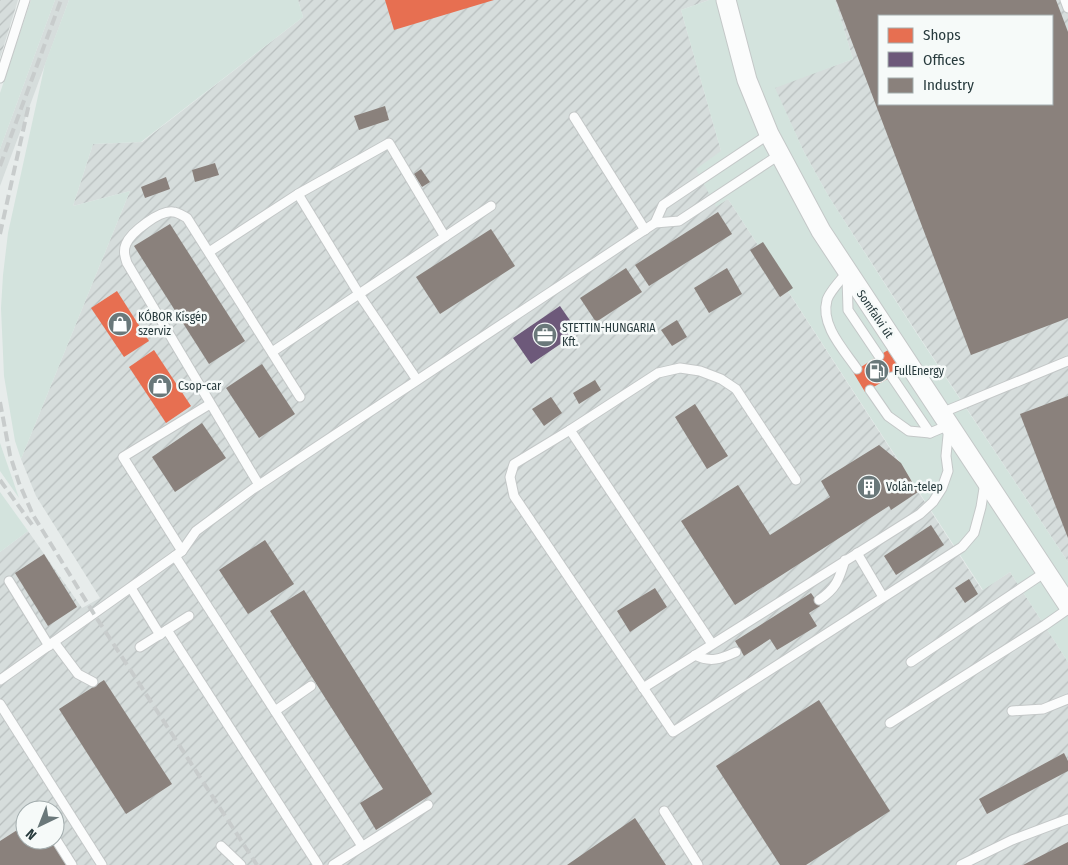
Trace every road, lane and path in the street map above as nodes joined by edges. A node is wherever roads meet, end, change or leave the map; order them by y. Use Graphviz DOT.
graph roads {
  1 [pos="25,0"];
  2 [pos="726,0"];
  3 [pos="1065,0"];
  4 [pos="1068,8"];
  5 [pos="0,78"];
  6 [pos="574,117"];
  7 [pos="768,134"];
  8 [pos="779,155"];
  9 [pos="298,194"];
  10 [pos="491,206"];
  11 [pos="655,223"];
  12 [pos="645,230"];
  13 [pos="445,237"];
  14 [pos="209,252"];
  15 [pos="847,272"];
  16 [pos="359,294"];
  17 [pos="272,352"];
  18 [pos="879,356"];
  19 [pos="1068,362"];
  20 [pos="857,369"];
  21 [pos="892,377"];
  22 [pos="417,380"];
  23 [pos="870,390"];
  24 [pos="300,397"];
  25 [pos="210,404"];
  26 [pos="945,419"];
  27 [pos="570,430"];
  28 [pos="930,433"];
  29 [pos="985,479"];
  30 [pos="796,480"];
  31 [pos="258,485"];
  32 [pos="857,553"];
  33 [pos="178,554"];
  34 [pos="845,560"];
  35 [pos="1047,571"];
  36 [pos="9,581"];
  37 [pos="131,588"];
  38 [pos="883,597"];
  39 [pos="819,600"];
  40 [pos="1068,607"];
  41 [pos="189,616"];
  42 [pos="164,632"];
  43 [pos="52,644"];
  44 [pos="712,644"];
  45 [pos="140,647"];
  46 [pos="736,652"];
  47 [pos="695,655"];
  48 [pos="911,662"];
  49 [pos="0,680"];
  50 [pos="94,682"];
  51 [pos="311,686"];
  52 [pos="643,688"];
  53 [pos="1068,699"];
  54 [pos="0,704"];
  55 [pos="275,711"];
  56 [pos="1012,711"];
  57 [pos="890,723"];
  58 [pos="428,805"];
  59 [pos="664,811"];
  60 [pos="1068,819"];
  61 [pos="221,846"];
  62 [pos="362,846"];
  63 [pos="63,850"];
  64 [pos="72,865"];
  65 [pos="102,865"];
  66 [pos="241,865"];
  67 [pos="318,865"];
  68 [pos="333,865"];
  69 [pos="698,865"];
  70 [pos="961,865"];
  1 -- 5 [label="lane"];
  2 -- 7 [label="street, Somfalvi út"];
  3 -- 4 [label="lane"];
  6 -- 12 [label="lane"];
  7 -- 8 [label="street, Somfalvi út"];
  7 -- 11 [label="lane"];
  8 -- 11 [label="lane"];
  8 -- 15 [label="street, Somfalvi út"];
  9 -- 13 [label="lane"];
  9 -- 14 [label="lane"];
  9 -- 16 [label="lane"];
  10 -- 13 [label="lane"];
  11 -- 12 [label="lane"];
  12 -- 22 [label="lane"];
  13 -- 16 [label="lane"];
  14 -- 17 [label="lane"];
  14 -- 25 [label="lane"];
  15 -- 18 [label="lane"];
  15 -- 20 [label="lane"];
  15 -- 26 [label="street, Somfalvi út"];
  16 -- 17 [label="lane"];
  16 -- 22 [label="lane"];
  17 -- 24 [label="lane"];
  19 -- 26 [label="lane"];
  21 -- 28 [label="lane"];
  22 -- 31 [label="lane"];
  23 -- 28 [label="lane"];
  25 -- 31 [label="lane"];
  25 -- 33 [label="lane"];
  26 -- 28 [label="lane"];
  26 -- 29 [label="street, Somfalvi út"];
  26 -- 32 [label="lane"];
  27 -- 30 [label="lane"];
  27 -- 44 [label="lane"];
  27 -- 52 [label="lane"];
  29 -- 35 [label="street, Somfalvi út"];
  29 -- 38 [label="lane"];
  31 -- 33 [label="lane"];
  32 -- 34 [label="lane"];
  32 -- 38 [label="lane"];
  33 -- 37 [label="lane"];
  33 -- 55 [label="lane"];
  34 -- 39 [label="lane"];
  34 -- 44 [label="lane"];
  35 -- 40 [label="street, Somfalvi út"];
  35 -- 48 [label="lane"];
  36 -- 43 [label="lane"];
  37 -- 42 [label="lane"];
  37 -- 43 [label="lane"];
  38 -- 52 [label="lane"];
  40 -- 57 [label="lane"];
  41 -- 42 [label="lane"];
  42 -- 45 [label="lane"];
  42 -- 67 [label="lane"];
  43 -- 49 [label="lane"];
  43 -- 50 [label="lane"];
  44 -- 47 [label="lane"];
  46 -- 47 [label="lane"];
  47 -- 52 [label="lane"];
  51 -- 55 [label="lane"];
  53 -- 56 [label="lane"];
  54 -- 65 [label="lane"];
  55 -- 62 [label="lane"];
  58 -- 62 [label="lane"];
  59 -- 69 [label="lane"];
  60 -- 70 [label="lane"];
  61 -- 66 [label="lane"];
  62 -- 68 [label="lane"];
  63 -- 64 [label="lane"];
}
